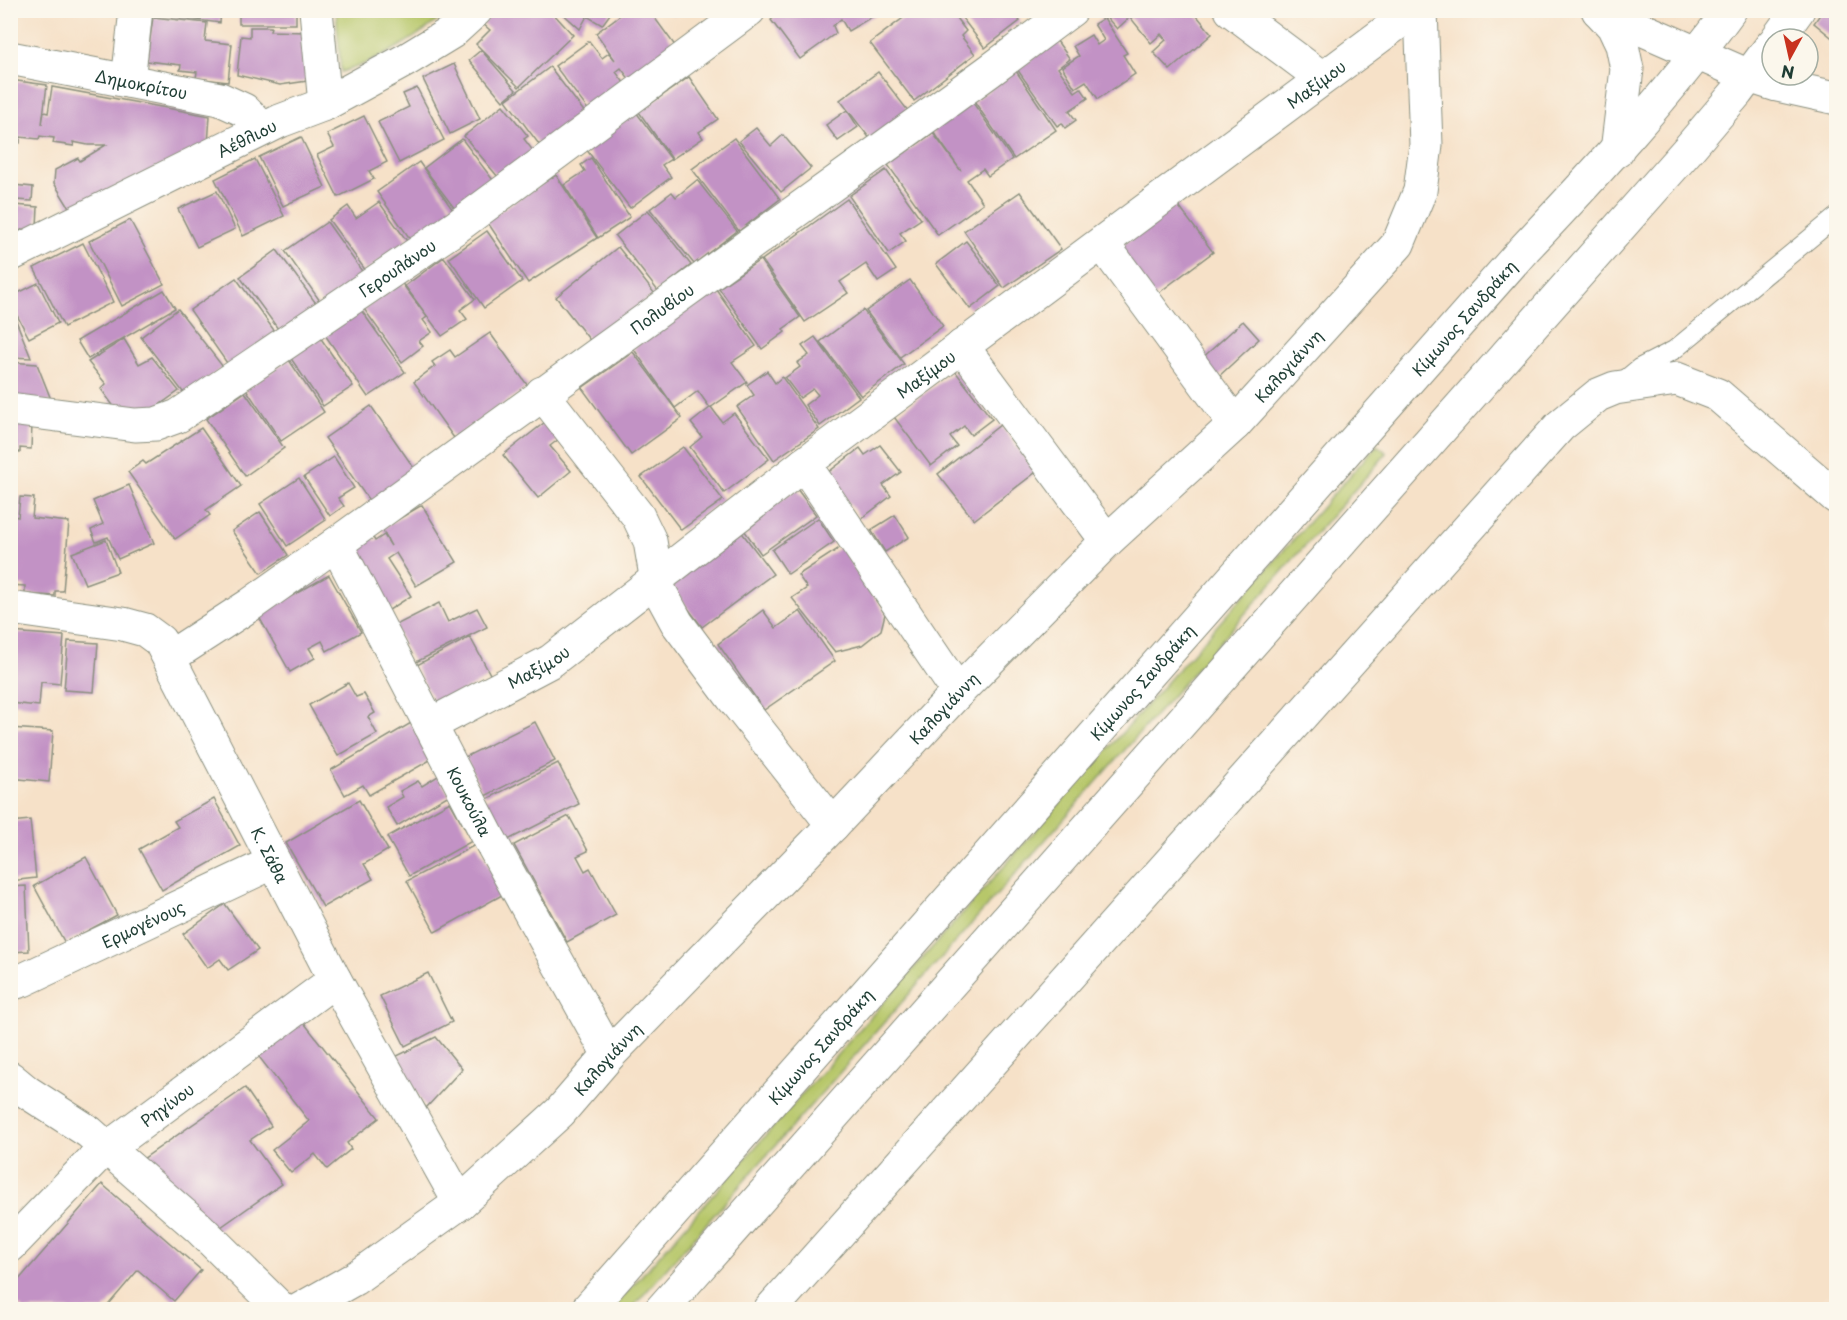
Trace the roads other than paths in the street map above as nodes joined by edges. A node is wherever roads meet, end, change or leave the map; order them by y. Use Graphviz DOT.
graph roads {
  1 [pos="136,10"];
  2 [pos="316,10"];
  3 [pos="476,10"];
  4 [pos="749,10"];
  5 [pos="1071,10"];
  6 [pos="1231,10"];
  7 [pos="1415,10"];
  8 [pos="1421,10"];
  9 [pos="1730,10"];
  10 [pos="1798,10"];
  11 [pos="1598,11"];
  12 [pos="1786,27"];
  13 [pos="1698,54"];
  14 [pos="10,58"];
  15 [pos="1760,61"];
  16 [pos="1749,76"];
  17 [pos="1322,78"];
  18 [pos="128,81"];
  19 [pos="1836,98"];
  20 [pos="325,104"];
  21 [pos="263,129"];
  22 [pos="1617,151"];
  23 [pos="1836,217"];
  24 [pos="1102,243"];
  25 [pos="10,255"];
  26 [pos="962,345"];
  27 [pos="1616,388"];
  28 [pos="542,393"];
  29 [pos="10,409"];
  30 [pos="1235,424"];
  31 [pos="804,464"];
  32 [pos="1836,497"];
  33 [pos="1107,541"];
  34 [pos="336,544"];
  35 [pos="656,580"];
  36 [pos="10,608"];
  37 [pos="170,657"];
  38 [pos="958,692"];
  39 [pos="430,725"];
  40 [pos="833,825"];
  41 [pos="274,862"];
  42 [pos="335,980"];
  43 [pos="10,984"];
  44 [pos="609,1055"];
  45 [pos="10,1078"];
  46 [pos="107,1148"];
  47 [pos="460,1203"];
  48 [pos="10,1246"];
  49 [pos="282,1310"];
  50 [pos="299,1310"];
  51 [pos="587,1310"];
  52 [pos="661,1310"];
  53 [pos="770,1310"];
  1 -- 18 [label="main road"];
  2 -- 20 [label="main road"];
  3 -- 20 [label="main road, Αέθλιου"];
  4 -- 29 [label="main road, Γερουλάνου"];
  5 -- 28 [label="main road, Πολυβίου"];
  6 -- 17 [label="main road"];
  7 -- 17 [label="main road, Μαξίμου"];
  8 -- 30 [label="main road, Καλογιάννη"];
  9 -- 13 [label="main road, Κίμωνος Σανδράκη"];
  10 -- 12 [label="main road"];
  11 -- 13 [label="main road"];
  11 -- 22 [label="main road"];
  13 -- 16 [label="main road"];
  13 -- 22 [label="main road, Κίμωνος Σανδράκη"];
  14 -- 18 [label="main road, Δημοκρίτου"];
  15 -- 16 [label="main road"];
  16 -- 19 [label="main road"];
  16 -- 52 [label="main road"];
  17 -- 24 [label="main road, Μαξίμου"];
  18 -- 21 [label="main road, Δημοκρίτου"];
  20 -- 21 [label="main road, Αέθλιου"];
  21 -- 25 [label="main road, Αέθλιου"];
  22 -- 51 [label="main road, Κίμωνος Σανδράκη"];
  23 -- 27 [label="lane"];
  24 -- 26 [label="main road, Μαξίμου"];
  24 -- 30 [label="main road"];
  26 -- 31 [label="main road, Μαξίμου"];
  26 -- 33 [label="main road"];
  27 -- 32 [label="main road"];
  27 -- 53 [label="main road"];
  28 -- 34 [label="main road, Πολυβίου"];
  28 -- 35 [label="main road"];
  30 -- 33 [label="main road, Καλογιάννη"];
  31 -- 35 [label="main road, Μαξίμου"];
  31 -- 38 [label="main road"];
  33 -- 38 [label="main road, Καλογιάννη"];
  34 -- 37 [label="main road, Πολυβίου"];
  34 -- 39 [label="main road, Κουκούλα"];
  35 -- 39 [label="main road, Μαξίμου"];
  35 -- 40 [label="main road"];
  36 -- 37 [label="main road, Κ. Σάθα"];
  37 -- 41 [label="main road, Κ. Σάθα"];
  38 -- 40 [label="main road, Καλογιάννη"];
  39 -- 44 [label="main road, Κουκούλα"];
  40 -- 44 [label="main road, Καλογιάννη"];
  41 -- 42 [label="main road, Κ. Σάθα"];
  41 -- 43 [label="main road, Ερμογένους"];
  42 -- 46 [label="main road, Ρηγίνου"];
  42 -- 47 [label="main road, Κ. Σάθα"];
  44 -- 47 [label="main road, Καλογιάννη"];
  45 -- 46 [label="main road"];
  46 -- 48 [label="main road, Ρηγίνου"];
  46 -- 49 [label="main road"];
  47 -- 50 [label="main road, Καλογιάννη"];
}
